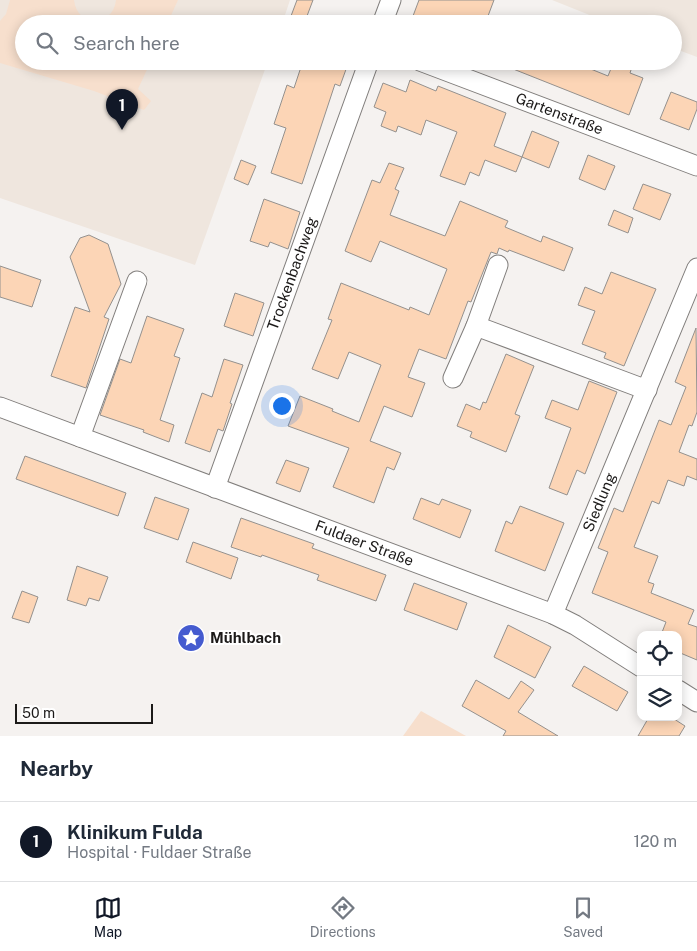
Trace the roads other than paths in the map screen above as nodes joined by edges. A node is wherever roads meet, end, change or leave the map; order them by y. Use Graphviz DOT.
graph roads {
  1 [pos="390,0"];
  2 [pos="385,15"];
  3 [pos="366,70"];
  4 [pos="444,70"];
  5 [pos="697,166"];
  6 [pos="498,266"];
  7 [pos="697,268"];
  8 [pos="136,281"];
  9 [pos="476,326"];
  10 [pos="453,378"];
  11 [pos="647,390"];
  12 [pos="0,407"];
  13 [pos="80,437"];
  14 [pos="216,488"];
  15 [pos="553,614"];
  16 [pos="637,664"];
  17 [pos="682,693"];
  18 [pos="697,702"];
  1 -- 2 [label="street"];
  3 -- 14 [label="street, Trockenbachweg"];
  4 -- 5 [label="street, Gartenstraße"];
  6 -- 9 [label="street"];
  7 -- 11 [label="street, Siedlung"];
  8 -- 13 [label="street"];
  9 -- 10 [label="street"];
  9 -- 11 [label="street"];
  11 -- 15 [label="street, Siedlung"];
  12 -- 13 [label="street, Fuldaer Straße"];
  13 -- 14 [label="street, Fuldaer Straße"];
  14 -- 15 [label="street, Fuldaer Straße"];
  15 -- 16 [label="street, Fuldaer Straße"];
  17 -- 18 [label="street"];
}
